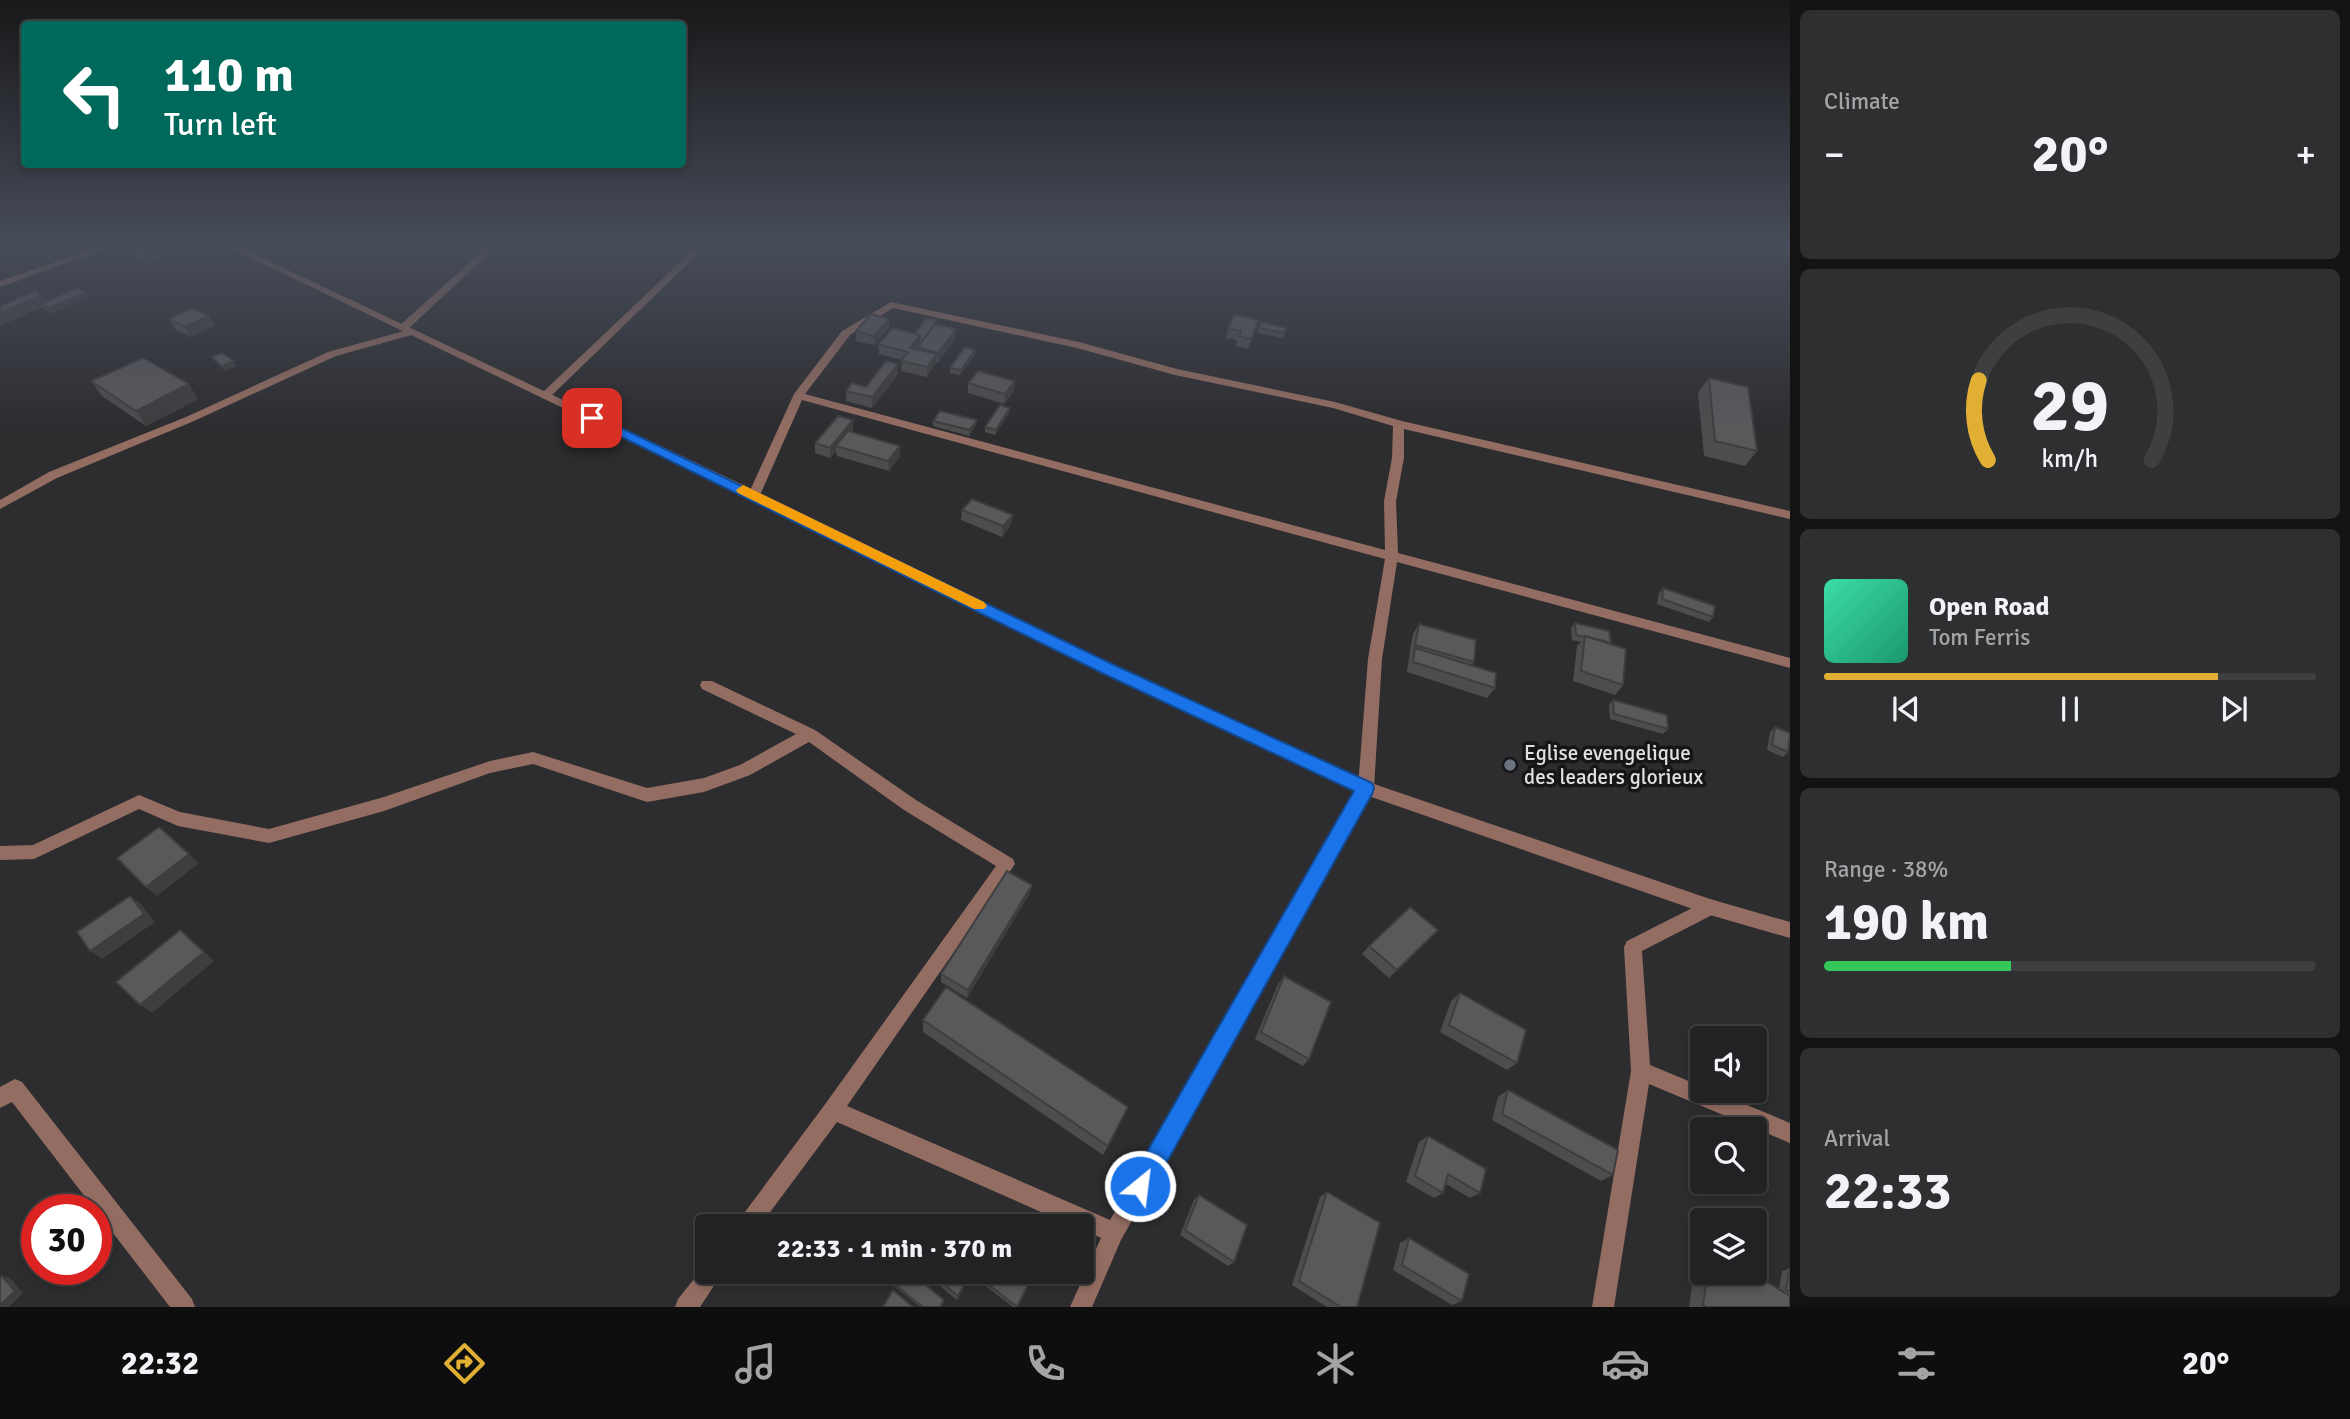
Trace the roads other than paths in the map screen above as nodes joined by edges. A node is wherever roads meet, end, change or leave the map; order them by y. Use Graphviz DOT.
graph roads {
  1 [pos="359,307"];
  2 [pos="431,307"];
  3 [pos="638,307"];
  4 [pos="888,307"];
  5 [pos="900,307"];
  6 [pos="407,330"];
  7 [pos="545,396"];
  8 [pos="798,396"];
  9 [pos="1399,424"];
  10 [pos="754,495"];
  11 [pos="0,505"];
  12 [pos="1790,515"];
  13 [pos="1392,556"];
  14 [pos="1790,663"];
  15 [pos="707,685"];
  16 [pos="810,734"];
  17 [pos="1366,788"];
  18 [pos="0,853"];
  19 [pos="1710,907"];
  20 [pos="1790,930"];
  21 [pos="1641,1070"];
  22 [pos="0,1098"];
  23 [pos="833,1110"];
  24 [pos="1790,1133"];
  25 [pos="756,1214"];
  26 [pos="1114,1233"];
  27 [pos="703,1284"];
  28 [pos="184,1307"];
  29 [pos="686,1307"];
  30 [pos="1081,1307"];
  31 [pos="1603,1307"];
  1 -- 6 [label="street"];
  2 -- 6 [label="street"];
  3 -- 7 [label="street"];
  4 -- 8 [label="street"];
  5 -- 9 [label="street"];
  6 -- 7 [label="street"];
  6 -- 11 [label="street"];
  7 -- 10 [label="street"];
  8 -- 10 [label="street"];
  8 -- 13 [label="street"];
  9 -- 12 [label="street"];
  9 -- 13 [label="street"];
  10 -- 17 [label="street"];
  13 -- 14 [label="street"];
  13 -- 17 [label="street"];
  15 -- 16 [label="street"];
  16 -- 18 [label="street"];
  16 -- 23 [label="street"];
  17 -- 19 [label="street"];
  17 -- 26 [label="street"];
  19 -- 20 [label="street"];
  19 -- 21 [label="street"];
  21 -- 24 [label="street"];
  21 -- 31 [label="street"];
  22 -- 28 [label="street"];
  23 -- 25 [label="street"];
  23 -- 26 [label="street"];
  26 -- 30 [label="street"];
  27 -- 29 [label="street"];
}
